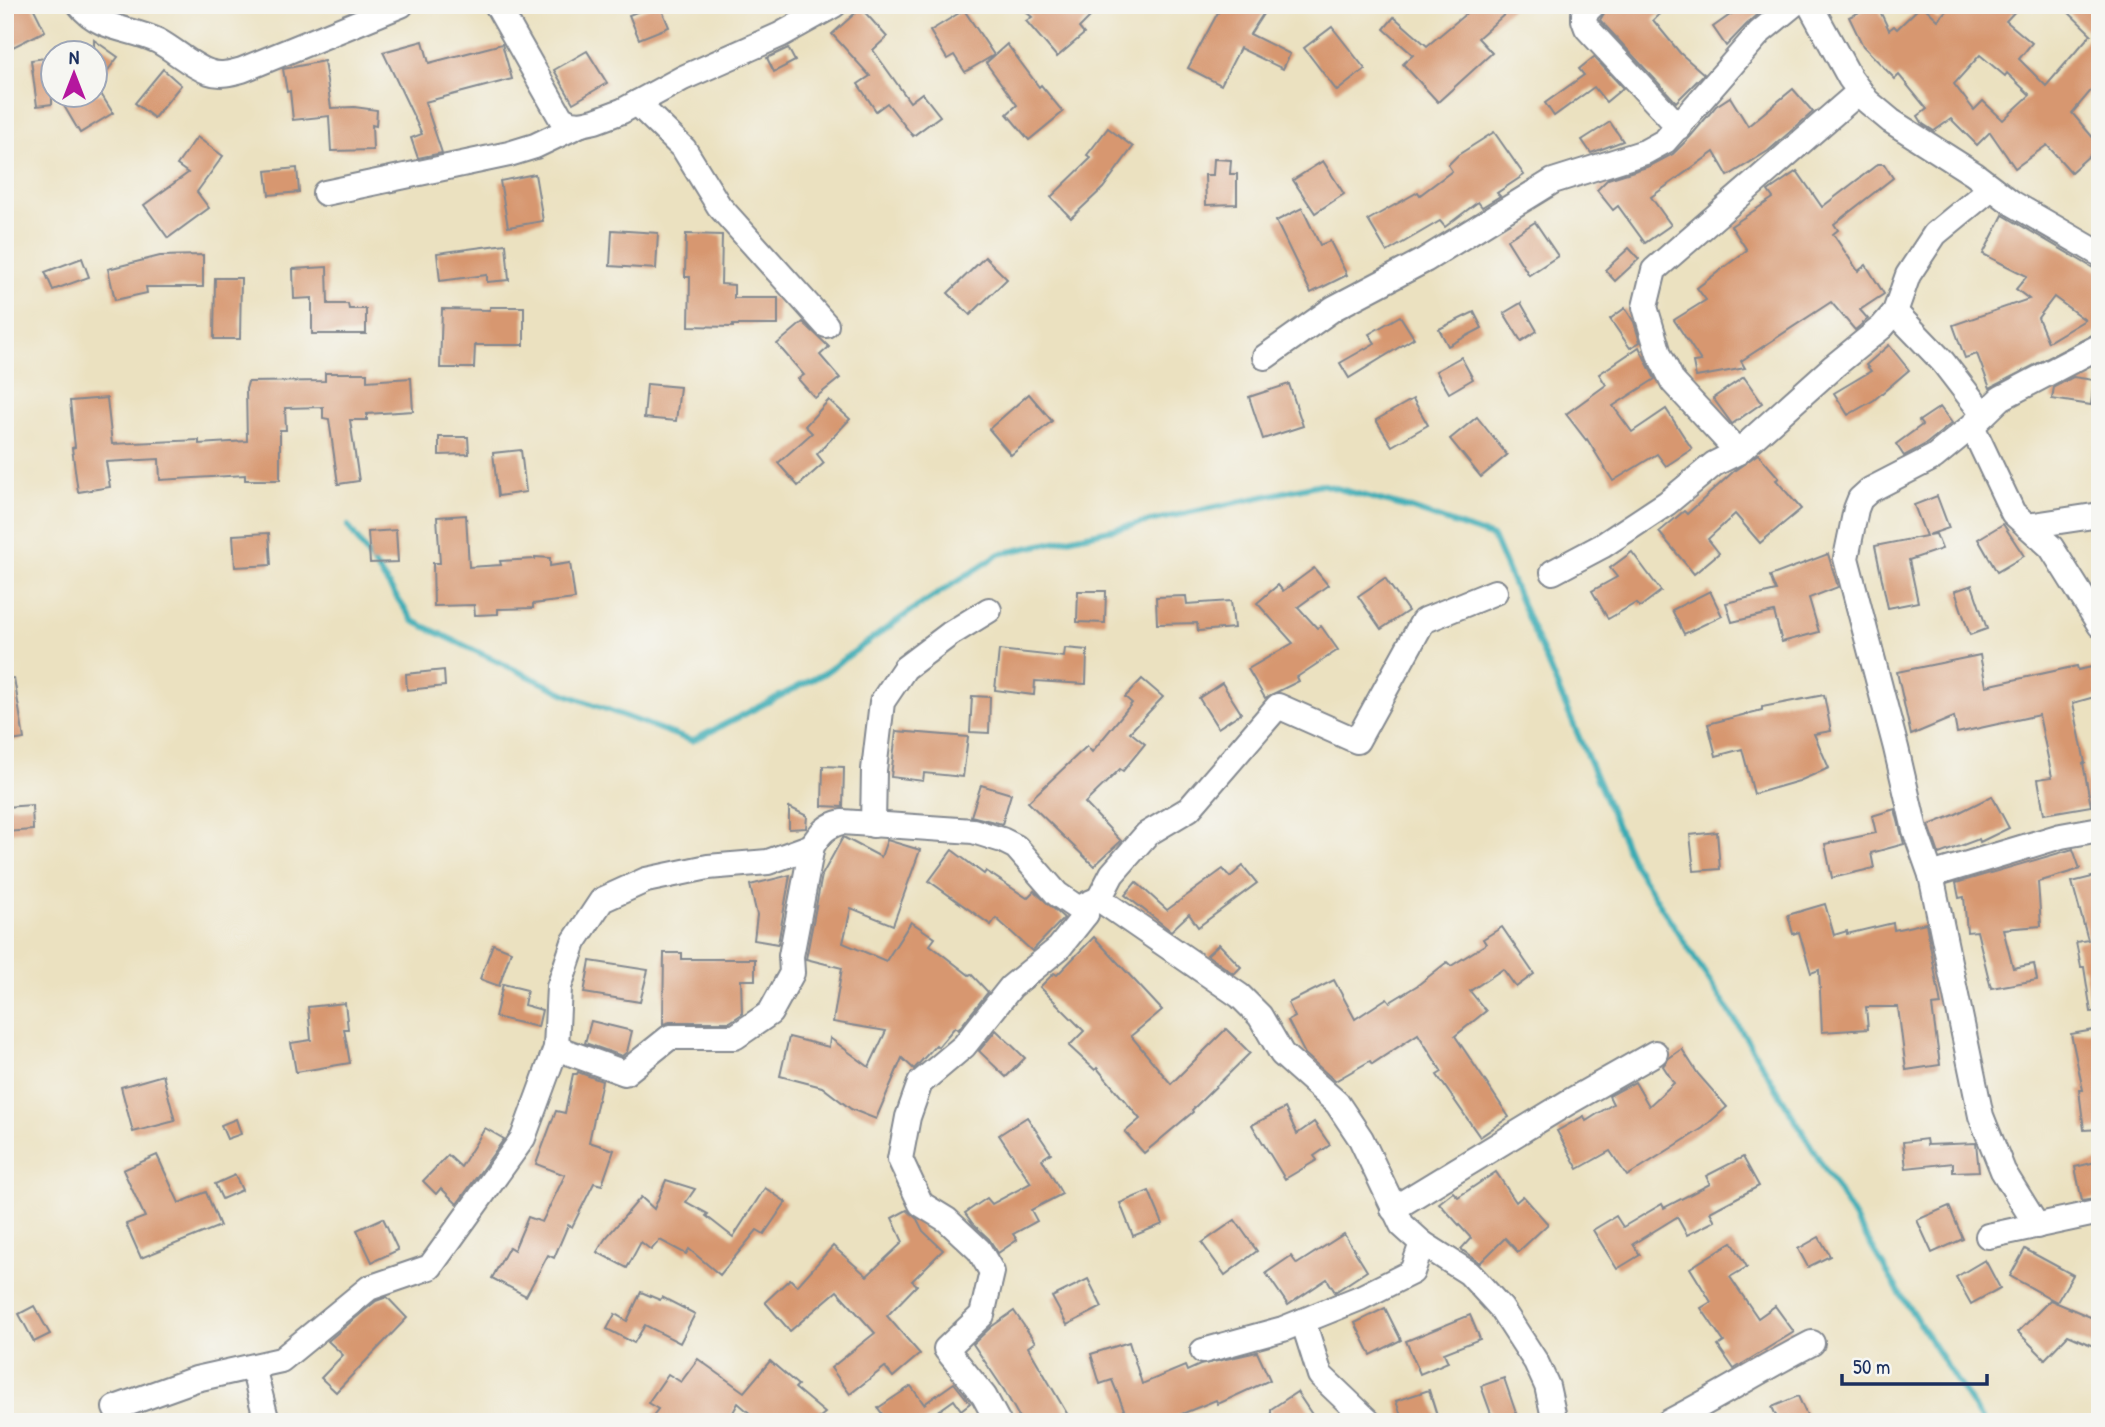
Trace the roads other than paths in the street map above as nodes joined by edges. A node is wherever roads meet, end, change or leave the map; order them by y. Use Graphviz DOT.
graph roads {
  1 [pos="80,5"];
  2 [pos="401,5"];
  3 [pos="497,5"];
  4 [pos="834,5"];
  5 [pos="1593,5"];
  6 [pos="1793,5"];
  7 [pos="1810,5"];
  8 [pos="1860,91"];
  9 [pos="637,103"];
  10 [pos="581,124"];
  11 [pos="1679,127"];
  12 [pos="1991,188"];
  13 [pos="324,193"];
  14 [pos="2100,254"];
  15 [pos="1895,312"];
  16 [pos="826,325"];
  17 [pos="2100,346"];
  18 [pos="1265,357"];
  19 [pos="1978,420"];
  20 [pos="1738,452"];
  21 [pos="2100,515"];
  22 [pos="2027,526"];
  23 [pos="1553,572"];
  24 [pos="1495,592"];
  25 [pos="989,610"];
  26 [pos="2100,625"];
  27 [pos="873,825"];
  28 [pos="2100,829"];
  29 [pos="812,846"];
  30 [pos="1931,876"];
  31 [pos="1093,907"];
  32 [pos="556,1048"];
  33 [pos="1655,1053"];
  34 [pos="1393,1209"];
  35 [pos="2100,1212"];
  36 [pos="2037,1226"];
  37 [pos="1987,1236"];
  38 [pos="1422,1243"];
  39 [pos="1303,1321"];
  40 [pos="1812,1343"];
  41 [pos="1203,1351"];
  42 [pos="253,1367"];
  43 [pos="122,1422"];
  44 [pos="267,1422"];
  45 [pos="998,1422"];
  46 [pos="1369,1422"];
  47 [pos="1555,1422"];
  48 [pos="1669,1422"];
  1 -- 2 [label="street"];
  3 -- 10 [label="street"];
  4 -- 9 [label="street"];
  5 -- 11 [label="street"];
  6 -- 11 [label="street"];
  7 -- 8 [label="street"];
  8 -- 12 [label="street"];
  8 -- 20 [label="street"];
  9 -- 10 [label="street"];
  9 -- 16 [label="street"];
  10 -- 13 [label="street"];
  11 -- 18 [label="street"];
  12 -- 14 [label="street"];
  12 -- 15 [label="street"];
  15 -- 19 [label="street"];
  15 -- 20 [label="street"];
  17 -- 19 [label="street"];
  19 -- 22 [label="street"];
  19 -- 30 [label="street"];
  20 -- 23 [label="street"];
  21 -- 22 [label="street"];
  22 -- 26 [label="street"];
  24 -- 31 [label="street"];
  25 -- 27 [label="street"];
  27 -- 29 [label="street"];
  27 -- 31 [label="street"];
  28 -- 30 [label="street"];
  29 -- 32 [label="street"];
  29 -- 32 [label="street"];
  30 -- 36 [label="street"];
  31 -- 34 [label="street"];
  31 -- 45 [label="street"];
  32 -- 42 [label="street"];
  33 -- 34 [label="street"];
  34 -- 38 [label="street"];
  35 -- 36 [label="street"];
  36 -- 37 [label="street"];
  38 -- 39 [label="street"];
  38 -- 47 [label="street"];
  39 -- 41 [label="street"];
  39 -- 46 [label="street"];
  40 -- 48 [label="street"];
  42 -- 43 [label="street"];
  42 -- 44 [label="street"];
}
